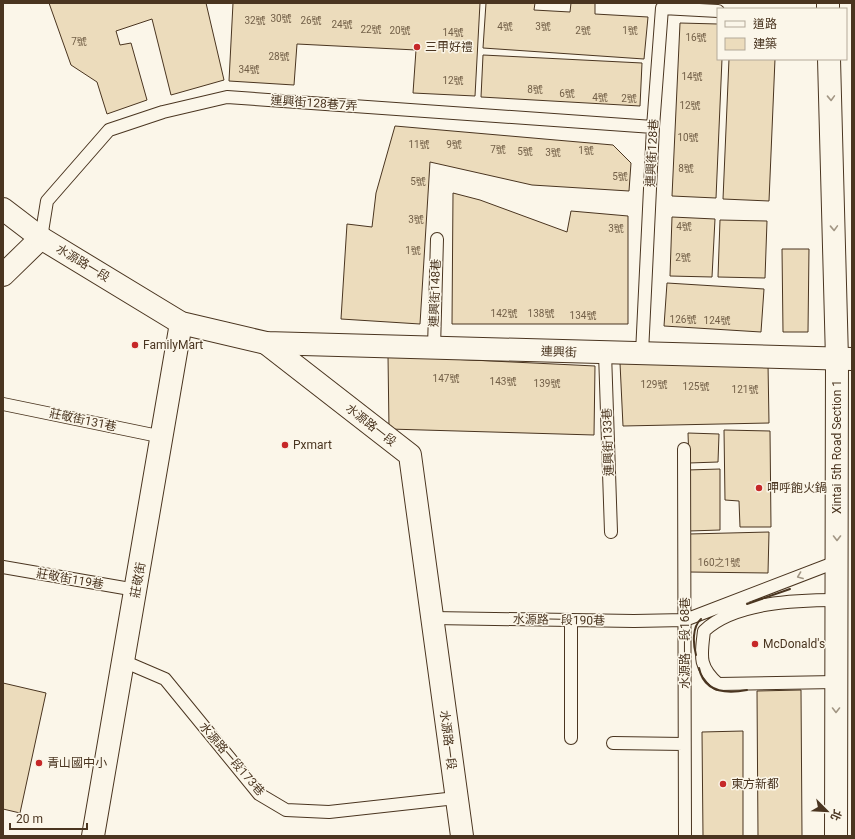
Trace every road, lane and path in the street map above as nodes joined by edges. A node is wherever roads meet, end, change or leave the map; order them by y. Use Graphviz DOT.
graph roads {
  1 [pos="717,12"];
  2 [pos="829,60"];
  3 [pos="653,127"];
  4 [pos="3,209"];
  5 [pos="41,238"];
  6 [pos="437,239"];
  7 [pos="3,275"];
  8 [pos="181,323"];
  9 [pos="266,343"];
  10 [pos="434,348"];
  11 [pos="605,353"];
  12 [pos="642,353"];
  13 [pos="845,359"];
  14 [pos="3,404"];
  15 [pos="163,437"];
  16 [pos="684,449"];
  17 [pos="611,532"];
  18 [pos="836,562"];
  19 [pos="3,567"];
  20 [pos="136,590"];
  21 [pos="837,600"];
  22 [pos="433,618"];
  23 [pos="571,620"];
  24 [pos="685,620"];
  25 [pos="123,660"];
  26 [pos="836,682"];
  27 [pos="571,738"];
  28 [pos="613,743"];
  29 [pos="684,744"];
  30 [pos="456,798"];
  31 [pos="93,836"];
  32 [pos="462,836"];
  33 [pos="685,836"];
  34 [pos="836,836"];
  1 -- 3 [label="lane, 連興街128巷"];
  2 -- 13 [label="street, Xintai 5th Road Section 1, one-way"];
  3 -- 5 [label="lane, 連興街128巷7弄"];
  3 -- 12 [label="lane, 連興街128巷"];
  4 -- 5 [label="street, 水源路一段"];
  5 -- 7 [label="street"];
  5 -- 8 [label="street, 水源路一段"];
  6 -- 10 [label="lane, 連興街148巷"];
  8 -- 9 [label="street, 水源路一段"];
  8 -- 15 [label="street, 莊敬街"];
  9 -- 10 [label="street, 連興街"];
  9 -- 22 [label="street, 水源路一段"];
  10 -- 11 [label="street, 連興街"];
  11 -- 12 [label="street, 連興街"];
  11 -- 17 [label="lane, 連興街133巷"];
  12 -- 13 [label="street, 連興街"];
  13 -- 18 [label="street, Xintai 5th Road Section 1, one-way"];
  14 -- 15 [label="lane, 莊敬街131巷"];
  15 -- 20 [label="street, 莊敬街"];
  16 -- 24 [label="lane, 水源路一段168巷"];
  18 -- 21 [label="street, Xintai 5th Road Section 1"];
  18 -- 24 [label="lane, 水源路一段190巷, one-way"];
  19 -- 20 [label="lane, 莊敬街119巷"];
  20 -- 25 [label="street, 莊敬街"];
  21 -- 26 [label="street, Xintai 5th Road Section 1"];
  21 -- 26 [label="lane"];
  22 -- 23 [label="lane, 水源路一段190巷"];
  22 -- 30 [label="street, 水源路一段"];
  23 -- 24 [label="lane, 水源路一段190巷"];
  23 -- 27 [label="lane"];
  24 -- 29 [label="lane, 水源路一段168巷"];
  25 -- 30 [label="lane, 水源路一段173巷"];
  25 -- 31 [label="street, 莊敬街"];
  26 -- 34 [label="street, Xintai 5th Road Section 1, one-way"];
  28 -- 29 [label="lane"];
  29 -- 33 [label="lane, 水源路一段168巷"];
  30 -- 32 [label="street, 水源路一段"];
}
